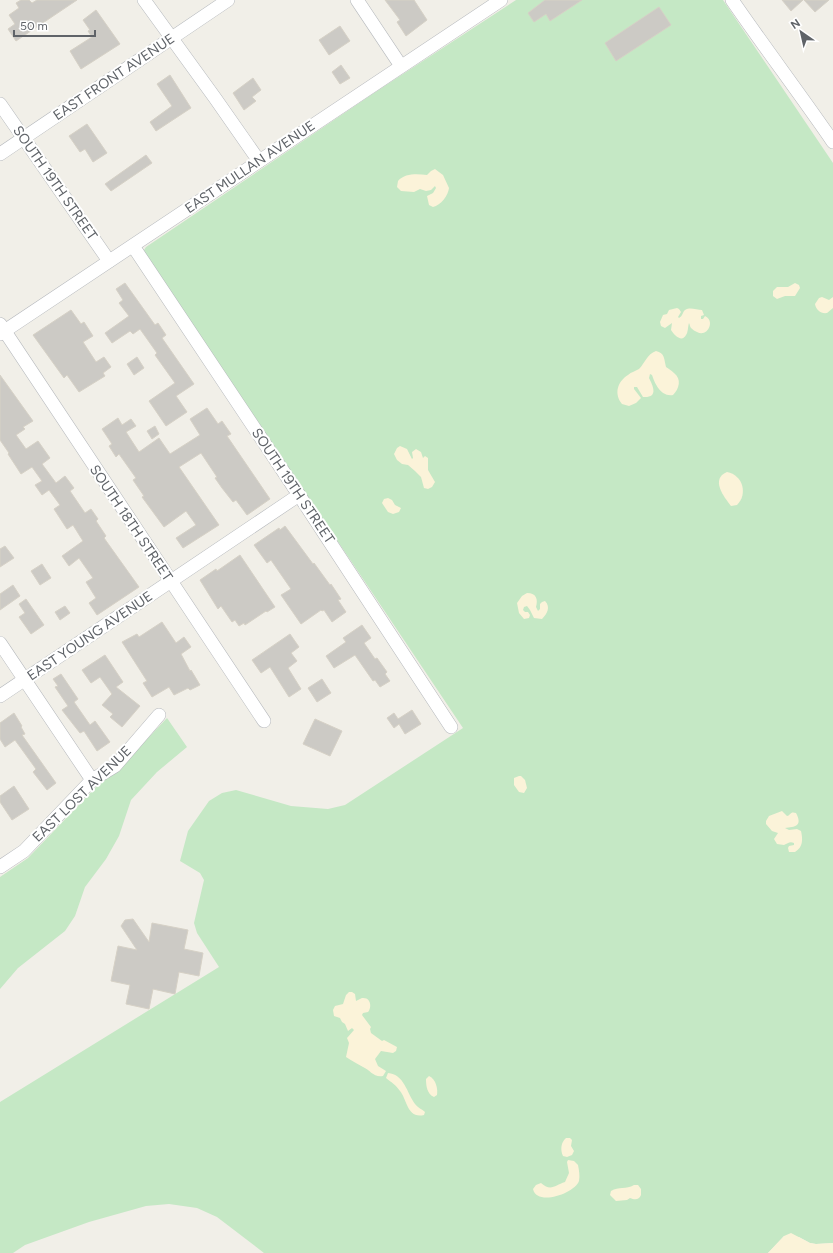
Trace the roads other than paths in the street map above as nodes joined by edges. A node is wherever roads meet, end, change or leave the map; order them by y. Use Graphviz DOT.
graph roads {
  1 [pos="144,0"];
  2 [pos="228,0"];
  3 [pos="356,0"];
  4 [pos="501,0"];
  5 [pos="732,0"];
  6 [pos="172,38"];
  7 [pos="401,66"];
  8 [pos="0,104"];
  9 [pos="24,138"];
  10 [pos="833,142"];
  11 [pos="0,154"];
  12 [pos="259,161"];
  13 [pos="133,246"];
  14 [pos="109,261"];
  15 [pos="1,330"];
  16 [pos="300,495"];
  17 [pos="170,582"];
  18 [pos="0,643"];
  19 [pos="25,679"];
  20 [pos="0,696"];
  21 [pos="159,715"];
  22 [pos="264,721"];
  23 [pos="451,727"];
  24 [pos="92,780"];
  25 [pos="0,867"];
  1 -- 6 [label="street"];
  2 -- 6 [label="street, EAST FRONT AVENUE"];
  3 -- 7 [label="street"];
  4 -- 7 [label="street, EAST MULLAN AVENUE"];
  5 -- 10 [label="street"];
  6 -- 9 [label="street, EAST FRONT AVENUE"];
  6 -- 12 [label="street"];
  7 -- 12 [label="street, EAST MULLAN AVENUE"];
  8 -- 9 [label="street, SOUTH 19TH STREET"];
  9 -- 11 [label="street, EAST FRONT AVENUE"];
  9 -- 14 [label="street, SOUTH 19TH STREET"];
  12 -- 13 [label="street, EAST MULLAN AVENUE"];
  13 -- 14 [label="street, EAST MULLAN AVENUE"];
  13 -- 16 [label="street, SOUTH 19TH STREET"];
  14 -- 15 [label="street, EAST MULLAN AVENUE"];
  15 -- 17 [label="street, SOUTH 18TH STREET"];
  16 -- 17 [label="street, EAST YOUNG AVENUE"];
  16 -- 23 [label="street, SOUTH 19TH STREET"];
  17 -- 19 [label="street, EAST YOUNG AVENUE"];
  17 -- 22 [label="street, SOUTH 18TH STREET"];
  18 -- 19 [label="street"];
  19 -- 20 [label="street, EAST YOUNG AVENUE"];
  19 -- 24 [label="street"];
  21 -- 24 [label="street, EAST LOST AVENUE"];
  24 -- 25 [label="street, EAST LOST AVENUE"];
}
